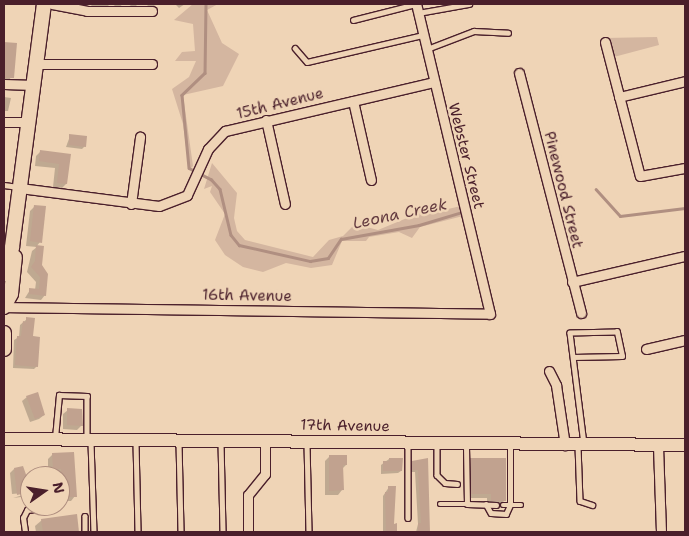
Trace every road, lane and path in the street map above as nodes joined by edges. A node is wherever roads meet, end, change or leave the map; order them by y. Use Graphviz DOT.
graph roads {
  1 [pos="44,4"];
  2 [pos="52,4"];
  3 [pos="468,4"];
  4 [pos="417,7"];
  5 [pos="88,8"];
  6 [pos="152,11"];
  7 [pos="353,20"];
  8 [pos="508,33"];
  9 [pos="423,35"];
  10 [pos="605,42"];
  11 [pos="295,48"];
  12 [pos="427,49"];
  13 [pos="37,64"];
  14 [pos="152,64"];
  15 [pos="519,73"];
  16 [pos="685,81"];
  17 [pos="434,82"];
  18 [pos="4,84"];
  19 [pos="34,85"];
  20 [pos="619,98"];
  21 [pos="353,101"];
  22 [pos="266,120"];
  23 [pos="4,122"];
  24 [pos="29,122"];
  25 [pos="140,137"];
  26 [pos="685,168"];
  27 [pos="372,180"];
  28 [pos="4,185"];
  29 [pos="20,188"];
  30 [pos="131,204"];
  31 [pos="285,204"];
  32 [pos="12,247"];
  33 [pos="685,256"];
  34 [pos="4,274"];
  35 [pos="572,282"];
  36 [pos="4,307"];
  37 [pos="580,313"];
  38 [pos="490,314"];
  39 [pos="4,333"];
  40 [pos="685,340"];
  41 [pos="4,349"];
  42 [pos="646,350"];
  43 [pos="573,357"];
  44 [pos="549,371"];
  45 [pos="4,439"];
  46 [pos="55,440"];
  47 [pos="89,440"];
  48 [pos="265,440"];
  49 [pos="136,441"];
  50 [pos="179,441"];
  51 [pos="221,441"];
  52 [pos="307,441"];
  53 [pos="408,443"];
  54 [pos="437,443"];
  55 [pos="466,444"];
  56 [pos="510,444"];
  57 [pos="564,445"];
  58 [pos="581,445"];
  59 [pos="685,445"];
  60 [pos="658,446"];
  61 [pos="457,484"];
  62 [pos="440,504"];
  63 [pos="467,504"];
  64 [pos="486,504"];
  65 [pos="496,505"];
  66 [pos="503,505"];
  67 [pos="510,505"];
  68 [pos="521,505"];
  69 [pos="592,505"];
  70 [pos="25,516"];
  71 [pos="85,516"];
  72 [pos="408,518"];
  73 [pos="25,532"];
  74 [pos="85,532"];
  75 [pos="94,532"];
  76 [pos="138,532"];
  77 [pos="181,532"];
  78 [pos="223,532"];
  79 [pos="248,532"];
  80 [pos="309,532"];
  81 [pos="661,532"];
  1 -- 13 [label="main road"];
  2 -- 5 [label="street"];
  3 -- 4 [label="lane"];
  4 -- 7 [label="lane"];
  4 -- 9 [label="street, Webster Street"];
  5 -- 6 [label="street"];
  8 -- 12 [label="lane"];
  9 -- 11 [label="lane"];
  9 -- 12 [label="street, Webster Street"];
  10 -- 20 [label="street"];
  12 -- 17 [label="street, Webster Street"];
  13 -- 14 [label="street"];
  13 -- 19 [label="main road"];
  15 -- 35 [label="street, Pinewood Street"];
  16 -- 20 [label="street"];
  17 -- 21 [label="street, 15th Avenue"];
  17 -- 38 [label="street, Webster Street"];
  18 -- 19 [label="street"];
  19 -- 24 [label="main road"];
  20 -- 26 [label="street"];
  21 -- 22 [label="street, 15th Avenue"];
  21 -- 27 [label="street"];
  22 -- 30 [label="street, 15th Avenue"];
  22 -- 31 [label="street"];
  23 -- 24 [label="street"];
  24 -- 29 [label="main road"];
  25 -- 30 [label="street"];
  28 -- 29 [label="lane"];
  29 -- 30 [label="street, 15th Avenue"];
  29 -- 32 [label="main road"];
  32 -- 34 [label="main road"];
  32 -- 36 [label="main road"];
  33 -- 35 [label="street"];
  35 -- 37 [label="street, Pinewood Street"];
  36 -- 38 [label="street, 16th Avenue"];
  39 -- 41 [label="main road"];
  40 -- 42 [label="street"];
  43 -- 43 [label="lane"];
  43 -- 58 [label="lane"];
  44 -- 57 [label="street"];
  45 -- 46 [label="main road, 17th Avenue"];
  46 -- 47 [label="main road, 17th Avenue"];
  46 -- 47 [label="lane"];
  47 -- 49 [label="main road, 17th Avenue"];
  47 -- 75 [label="lane"];
  48 -- 51 [label="main road, 17th Avenue"];
  48 -- 52 [label="main road, 17th Avenue"];
  48 -- 79 [label="street"];
  49 -- 50 [label="main road, 17th Avenue"];
  49 -- 76 [label="lane"];
  50 -- 51 [label="main road, 17th Avenue"];
  50 -- 77 [label="lane"];
  51 -- 78 [label="lane"];
  52 -- 53 [label="main road, 17th Avenue"];
  52 -- 80 [label="lane"];
  53 -- 54 [label="main road, 17th Avenue"];
  53 -- 72 [label="lane"];
  54 -- 55 [label="main road, 17th Avenue"];
  54 -- 61 [label="lane"];
  55 -- 56 [label="main road, 17th Avenue"];
  55 -- 63 [label="lane"];
  56 -- 57 [label="main road, 17th Avenue"];
  56 -- 67 [label="lane"];
  57 -- 58 [label="main road, 17th Avenue"];
  58 -- 60 [label="main road, 17th Avenue"];
  58 -- 69 [label="lane"];
  59 -- 60 [label="main road, 17th Avenue"];
  60 -- 81 [label="street"];
  62 -- 63 [label="lane"];
  63 -- 64 [label="lane"];
  64 -- 65 [label="lane"];
  64 -- 67 [label="lane"];
  66 -- 67 [label="lane"];
  67 -- 68 [label="lane"];
  70 -- 73 [label="lane"];
  71 -- 74 [label="lane"];
}
